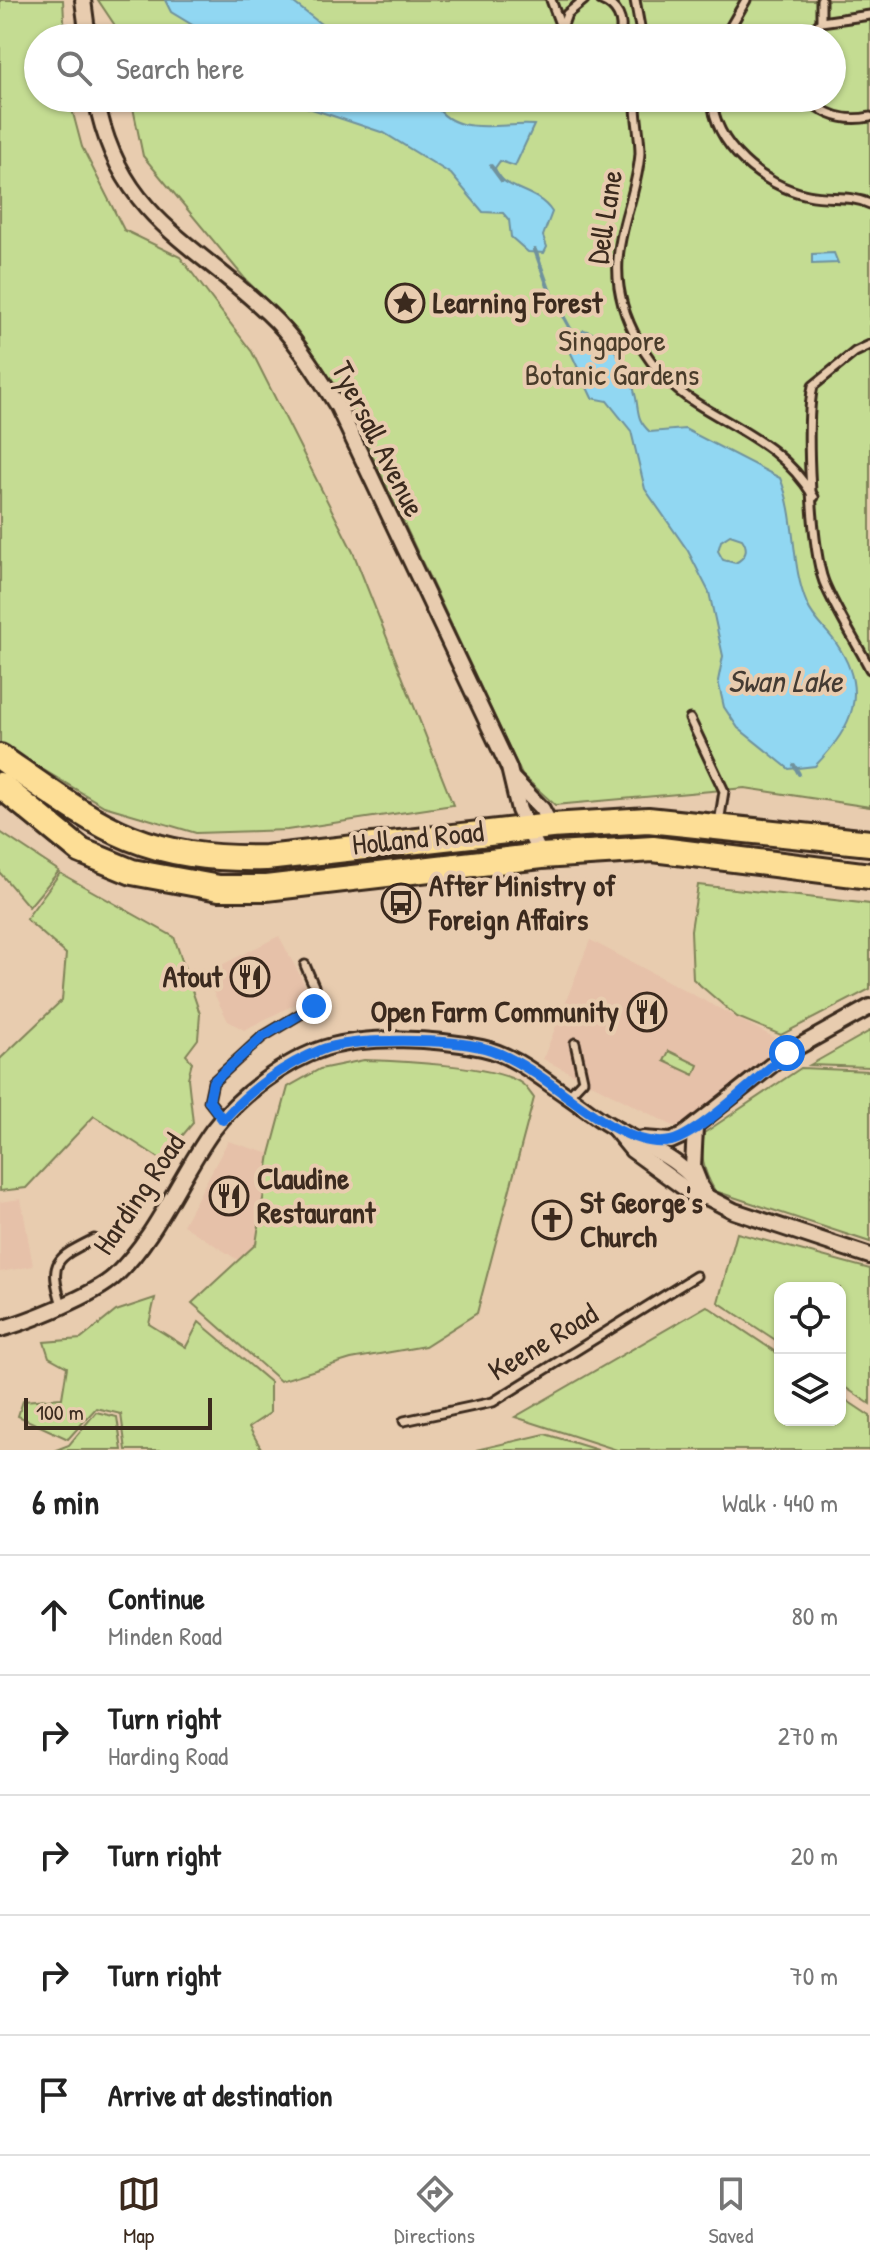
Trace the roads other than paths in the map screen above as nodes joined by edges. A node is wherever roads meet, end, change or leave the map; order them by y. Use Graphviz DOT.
graph roads {
  1 [pos="83,0"];
  2 [pos="551,0"];
  3 [pos="584,0"];
  4 [pos="601,0"];
  5 [pos="635,0"];
  6 [pos="746,0"];
  7 [pos="821,0"];
  8 [pos="870,15"];
  9 [pos="821,22"];
  10 [pos="86,24"];
  11 [pos="563,24"];
  12 [pos="563,24"];
  13 [pos="621,24"];
  14 [pos="640,24"];
  15 [pos="732,24"];
  16 [pos="100,112"];
  17 [pos="637,112"];
  18 [pos="713,112"];
  19 [pos="822,112"];
  20 [pos="870,117"];
  21 [pos="870,204"];
  22 [pos="870,345"];
  23 [pos="814,497"];
  24 [pos="870,669"];
  25 [pos="690,719"];
  26 [pos="0,757"];
  27 [pos="512,778"];
  28 [pos="0,785"];
  29 [pos="719,825"];
  30 [pos="540,828"];
  31 [pos="870,843"];
  32 [pos="541,856"];
  33 [pos="870,876"];
  34 [pos="305,965"];
  35 [pos="870,1007"];
  36 [pos="575,1043"];
  37 [pos="568,1096"];
  38 [pos="223,1120"];
  39 [pos="612,1127"];
  40 [pos="695,1128"];
  41 [pos="639,1138"];
  42 [pos="672,1161"];
  43 [pos="663,1174"];
  44 [pos="699,1182"];
  45 [pos="707,1197"];
  46 [pos="94,1239"];
  47 [pos="870,1256"];
  48 [pos="696,1276"];
  49 [pos="62,1305"];
  50 [pos="0,1329"];
  51 [pos="404,1421"];
  1 -- 10 [label="street"];
  2 -- 11 [label="lane"];
  3 -- 12 [label="lane"];
  4 -- 13 [label="lane"];
  5 -- 14 [label="lane"];
  6 -- 15 [label="lane"];
  7 -- 9 [label="lane"];
  8 -- 9 [label="lane"];
  16 -- 27 [label="street, Tyersall Avenue"];
  17 -- 23 [label="lane, Dell Lane"];
  18 -- 21 [label="lane"];
  19 -- 20 [label="lane"];
  22 -- 23 [label="lane"];
  23 -- 24 [label="lane"];
  25 -- 29 [label="lane"];
  26 -- 30 [label="main road, Holland Road"];
  27 -- 30 [label="street, Tyersall Avenue"];
  27 -- 30 [label="street"];
  28 -- 32 [label="main road, Holland Road"];
  29 -- 30 [label="main road, Holland Road"];
  29 -- 31 [label="main road, Holland Road"];
  30 -- 32 [label="street, Tyersall Avenue"];
  32 -- 33 [label="main road, Holland Road"];
  34 -- 38 [label="lane"];
  35 -- 40 [label="street"];
  36 -- 37 [label="lane"];
  37 -- 38 [label="street, Harding Road"];
  37 -- 39 [label="street, Harding Road"];
  38 -- 49 [label="street, Harding Road"];
  39 -- 41 [label="street, Harding Road"];
  39 -- 43 [label="street, Harding Road"];
  40 -- 41 [label="street"];
  40 -- 42 [label="street"];
  40 -- 44 [label="street"];
  41 -- 42 [label="street, Harding Road"];
  42 -- 43 [label="street"];
  42 -- 44 [label="street, Harding Road"];
  43 -- 45 [label="street, Harding Road"];
  44 -- 45 [label="street"];
  45 -- 47 [label="street, Harding Road"];
  46 -- 49 [label="lane"];
  48 -- 51 [label="lane, Keene Road"];
  49 -- 50 [label="street, Harding Road"];
}
